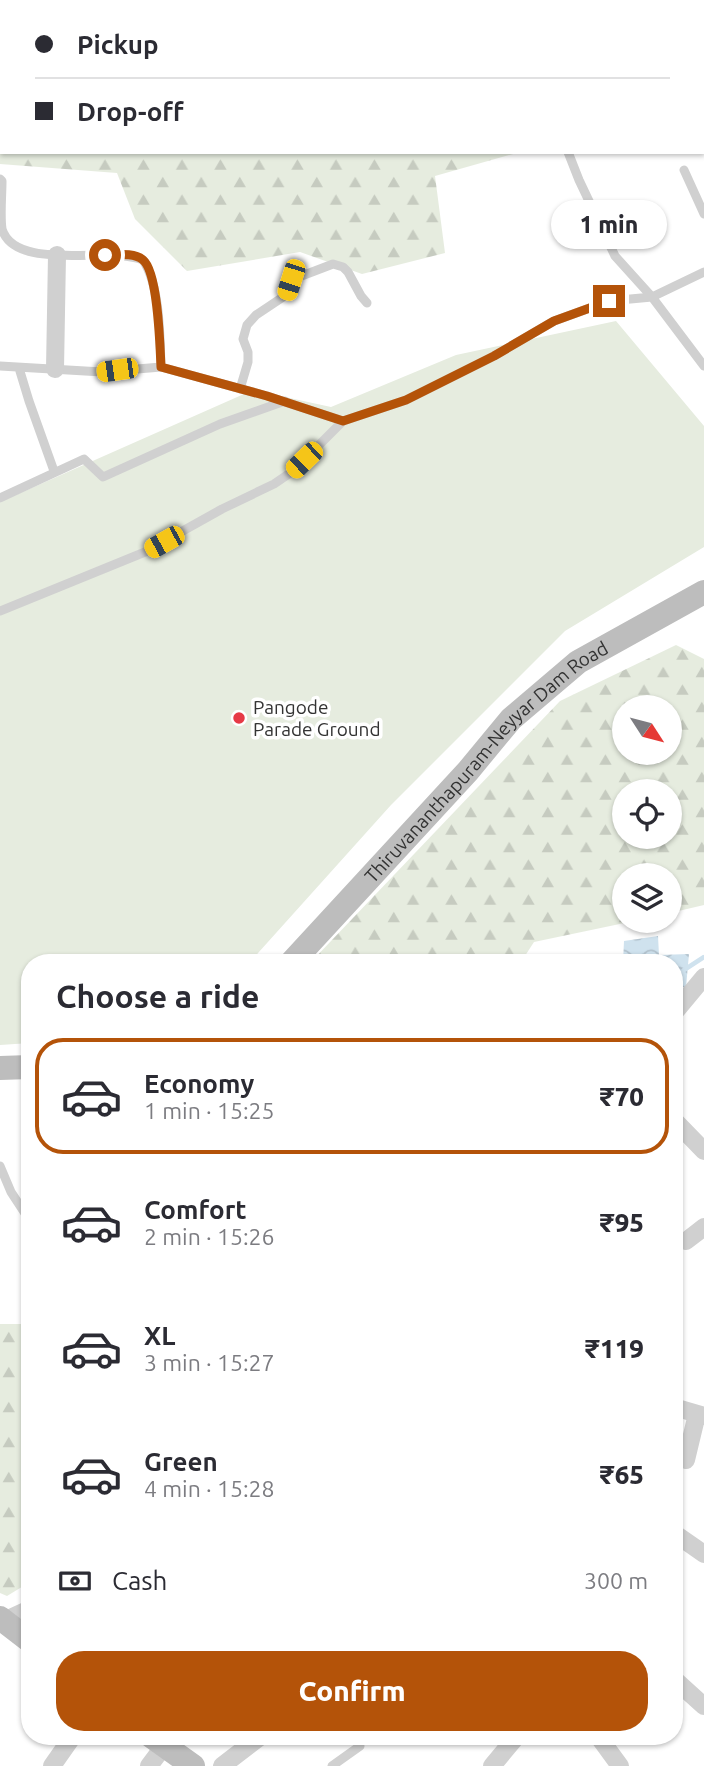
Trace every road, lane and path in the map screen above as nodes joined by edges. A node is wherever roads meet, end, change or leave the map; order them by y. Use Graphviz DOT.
graph roads {
  1 [pos="569,154"];
  2 [pos="684,170"];
  3 [pos="0,179"];
  4 [pos="704,214"];
  5 [pos="57,255"];
  6 [pos="704,272"];
  7 [pos="652,297"];
  8 [pos="367,303"];
  9 [pos="0,366"];
  10 [pos="704,366"];
  11 [pos="161,367"];
  12 [pos="19,368"];
  13 [pos="55,369"];
  14 [pos="240,389"];
  15 [pos="285,401"];
  16 [pos="343,421"];
  17 [pos="54,471"];
  18 [pos="0,498"];
  19 [pos="704,592"];
  20 [pos="0,611"];
  21 [pos="299,954"];
  22 [pos="704,977"];
  23 [pos="683,1002"];
  24 [pos="21,1067"];
  25 [pos="0,1068"];
  26 [pos="683,1129"];
  27 [pos="704,1151"];
  28 [pos="0,1166"];
  29 [pos="21,1207"];
  30 [pos="704,1227"];
  31 [pos="687,1241"];
  32 [pos="683,1409"];
  33 [pos="700,1415"];
  34 [pos="686,1460"];
  35 [pos="683,1540"];
  36 [pos="704,1554"];
  37 [pos="21,1612"];
  38 [pos="2,1619"];
  39 [pos="21,1634"];
  40 [pos="683,1687"];
  41 [pos="704,1706"];
  42 [pos="67,1745"];
  43 [pos="157,1745"];
  44 [pos="163,1745"];
  45 [pos="249,1745"];
  46 [pos="510,1745"];
  47 [pos="605,1745"];
  48 [pos="360,1746"];
  49 [pos="52,1766"];
  50 [pos="149,1766"];
  51 [pos="192,1766"];
  52 [pos="222,1766"];
  53 [pos="332,1766"];
  54 [pos="492,1766"];
  55 [pos="620,1766"];
  1 -- 7 [label="lane"];
  2 -- 4 [label="lane"];
  3 -- 5 [label="lane"];
  5 -- 11 [label="lane"];
  5 -- 13 [label="street"];
  6 -- 7 [label="lane"];
  7 -- 10 [label="lane"];
  7 -- 16 [label="lane"];
  8 -- 14 [label="lane"];
  9 -- 12 [label="lane"];
  11 -- 13 [label="lane"];
  11 -- 14 [label="lane"];
  12 -- 13 [label="lane"];
  12 -- 17 [label="lane"];
  14 -- 15 [label="lane"];
  15 -- 16 [label="lane"];
  15 -- 17 [label="lane"];
  16 -- 20 [label="lane"];
  17 -- 18 [label="lane"];
  19 -- 21 [label="main road, Thiruvananthapuram-Neyyar Dam Road"];
  22 -- 23 [label="street"];
  24 -- 25 [label="main road"];
  26 -- 27 [label="street"];
  28 -- 29 [label="lane"];
  30 -- 31 [label="street"];
  32 -- 33 [label="street"];
  33 -- 34 [label="street"];
  35 -- 36 [label="street"];
  37 -- 38 [label="street"];
  38 -- 39 [label="main road"];
  40 -- 41 [label="street"];
  42 -- 49 [label="street"];
  43 -- 50 [label="street"];
  44 -- 51 [label="main road"];
  45 -- 52 [label="street"];
  46 -- 54 [label="street"];
  47 -- 55 [label="street"];
  48 -- 53 [label="lane"];
}
